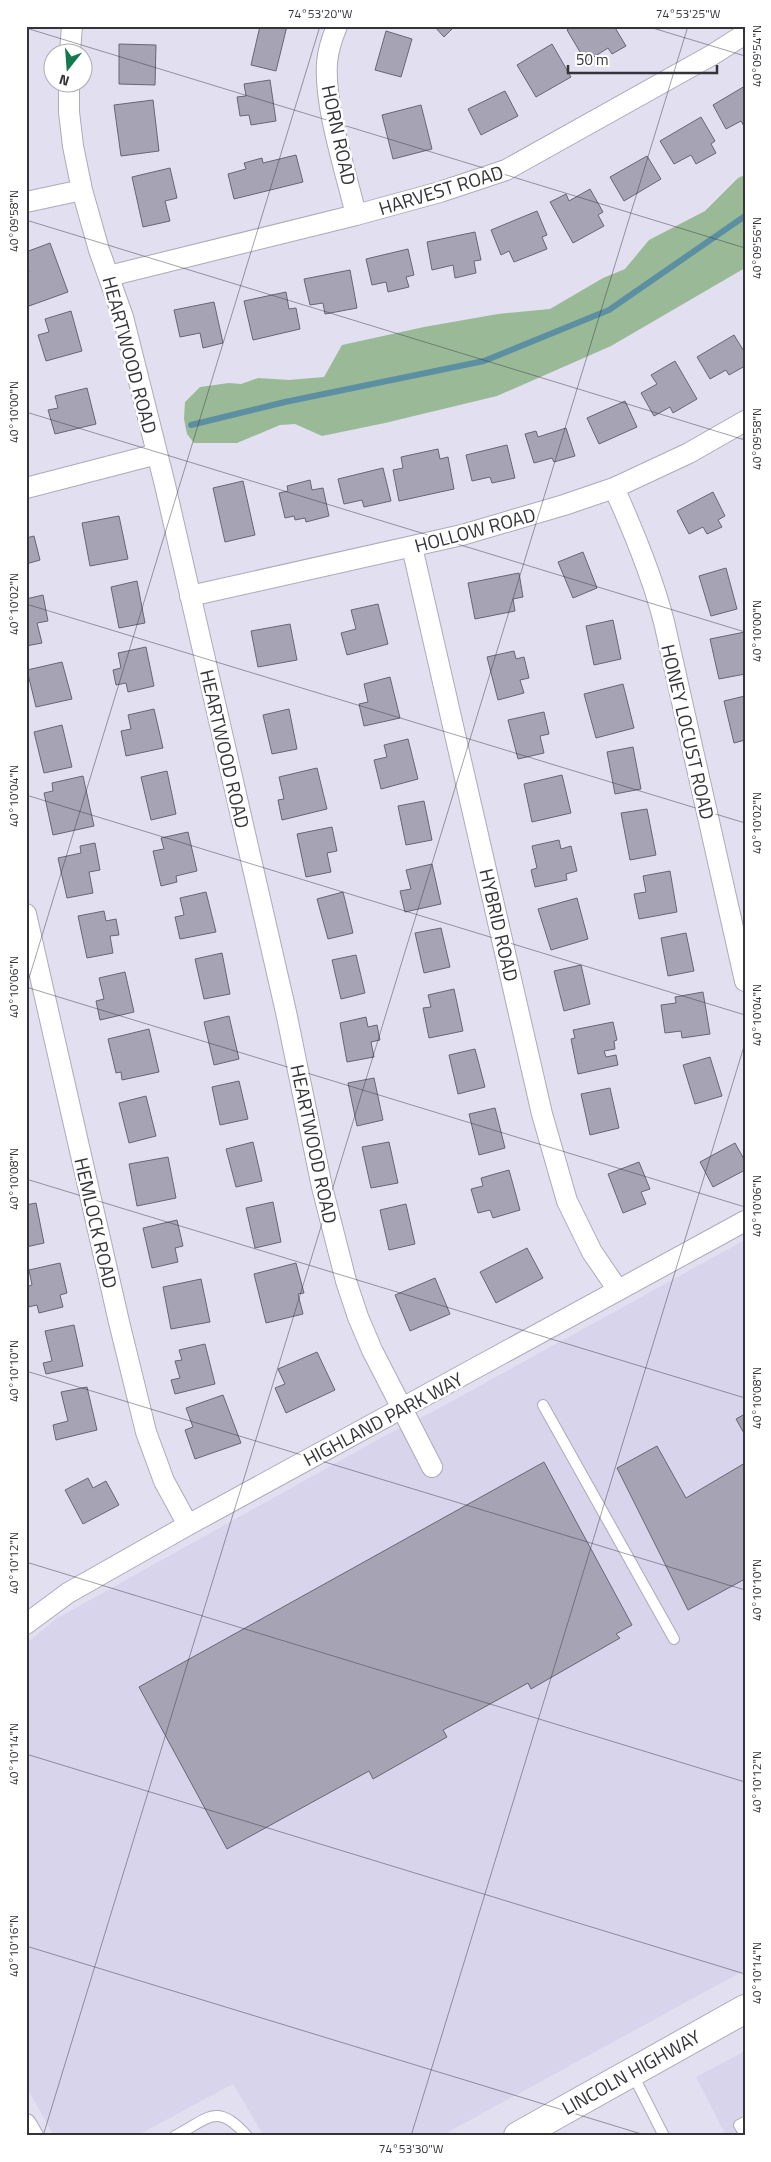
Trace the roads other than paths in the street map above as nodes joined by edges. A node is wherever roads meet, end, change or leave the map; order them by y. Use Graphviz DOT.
graph roads {
  1 [pos="72,26"];
  2 [pos="337,26"];
  3 [pos="745,34"];
  4 [pos="71,42"];
  5 [pos="69,92"];
  6 [pos="82,190"];
  7 [pos="26,202"];
  8 [pos="356,215"];
  9 [pos="109,276"];
  10 [pos="745,420"];
  11 [pos="157,454"];
  12 [pos="26,488"];
  13 [pos="614,488"];
  14 [pos="412,547"];
  15 [pos="190,596"];
  16 [pos="26,914"];
  17 [pos="745,981"];
  18 [pos="745,1221"];
  19 [pos="618,1290"];
  20 [pos="543,1406"];
  21 [pos="403,1408"];
  22 [pos="432,1467"];
  23 [pos="188,1525"];
  24 [pos="26,1624"];
  25 [pos="674,1639"];
  26 [pos="745,2008"];
  27 [pos="632,2072"];
  28 [pos="745,2122"];
  29 [pos="26,2124"];
  30 [pos="745,2135"];
  31 [pos="33,2136"];
  32 [pos="175,2136"];
  33 [pos="247,2136"];
  34 [pos="518,2136"];
  35 [pos="664,2136"];
  1 -- 4 [label="street"];
  2 -- 8 [label="street, HORN ROAD"];
  3 -- 8 [label="street, HARVEST ROAD"];
  5 -- 6 [label="street, HEARTWOOD ROAD"];
  6 -- 7 [label="street"];
  6 -- 9 [label="street, HEARTWOOD ROAD"];
  8 -- 9 [label="street, HARVEST ROAD"];
  9 -- 11 [label="street, HEARTWOOD ROAD"];
  10 -- 13 [label="street, HOLLOW ROAD"];
  11 -- 12 [label="street"];
  11 -- 15 [label="street, HEARTWOOD ROAD"];
  13 -- 14 [label="street, HOLLOW ROAD"];
  13 -- 17 [label="street, HONEY LOCUST ROAD"];
  14 -- 15 [label="street, HOLLOW ROAD"];
  14 -- 19 [label="street, HYBRID ROAD"];
  15 -- 21 [label="street, HEARTWOOD ROAD"];
  16 -- 23 [label="street, HEMLOCK ROAD"];
  18 -- 19 [label="street, HIGHLAND PARK WAY"];
  19 -- 21 [label="street, HIGHLAND PARK WAY"];
  20 -- 25 [label="lane"];
  21 -- 22 [label="street, HEARTWOOD ROAD"];
  21 -- 23 [label="street, HIGHLAND PARK WAY"];
  23 -- 24 [label="street, HIGHLAND PARK WAY"];
  26 -- 27 [label="main road, LINCOLN HIGHWAY"];
  27 -- 34 [label="main road, LINCOLN HIGHWAY"];
  27 -- 35 [label="lane"];
  28 -- 30 [label="lane"];
  29 -- 31 [label="street"];
  32 -- 33 [label="lane"];
}
